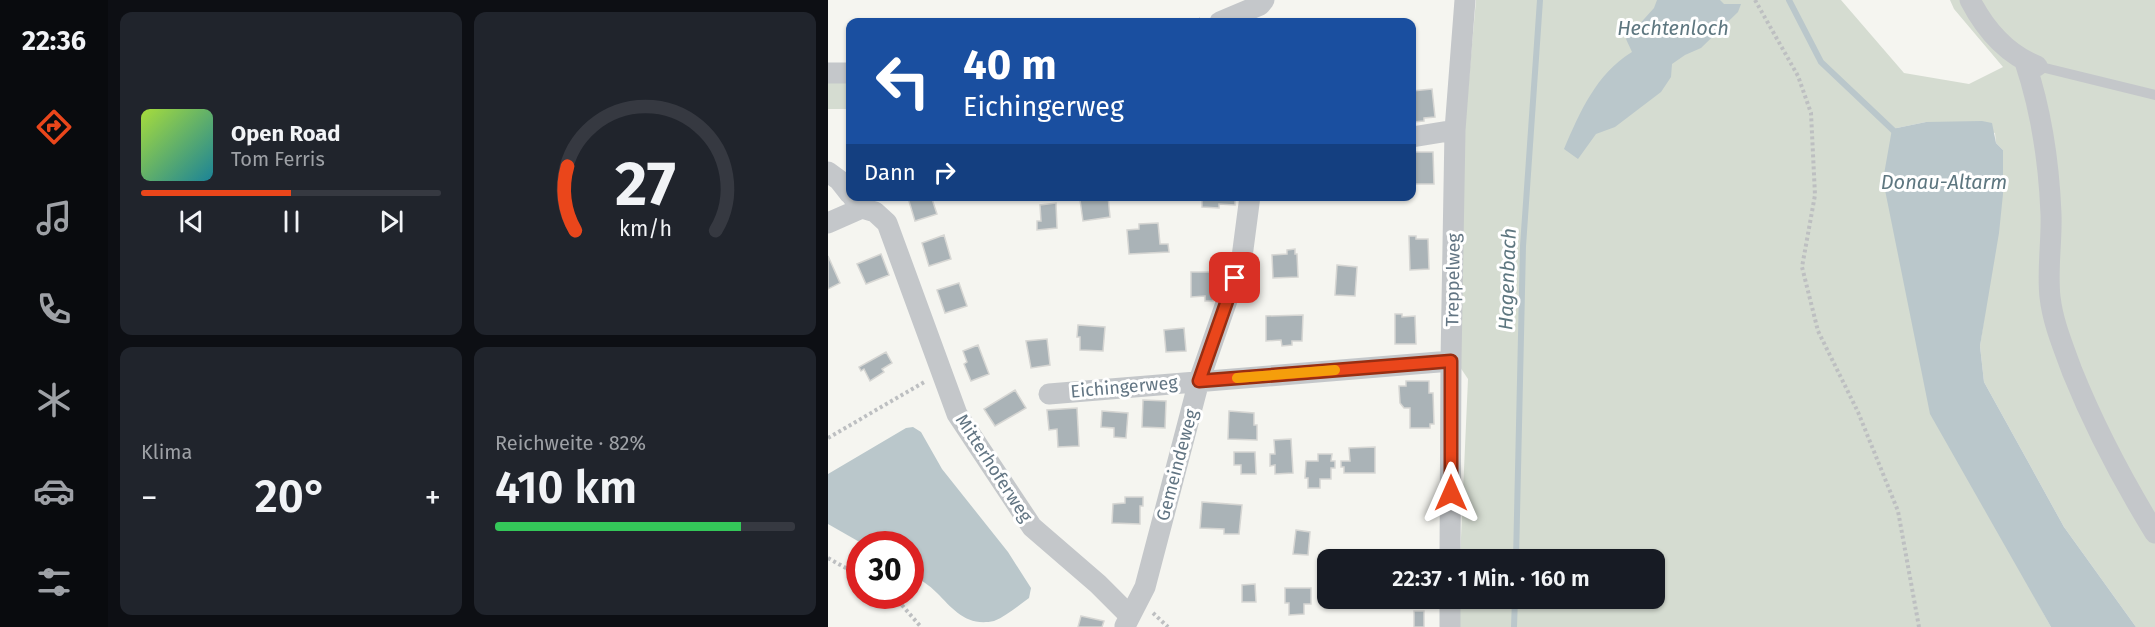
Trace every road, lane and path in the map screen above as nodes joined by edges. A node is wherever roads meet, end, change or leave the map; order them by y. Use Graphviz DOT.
graph roads {
  1 [pos="1465,0"];
  2 [pos="1755,0"];
  3 [pos="1970,0"];
  4 [pos="1263,9"];
  5 [pos="1233,18"];
  6 [pos="2031,64"];
  7 [pos="828,73"];
  8 [pos="846,73"];
  9 [pos="2155,96"];
  10 [pos="1455,130"];
  11 [pos="1416,136"];
  12 [pos="828,172"];
  13 [pos="846,189"];
  14 [pos="854,201"];
  15 [pos="857,201"];
  16 [pos="1249,201"];
  17 [pos="828,223"];
  18 [pos="1451,361"];
  19 [pos="941,374"];
  20 [pos="1199,381"];
  21 [pos="1049,394"];
  22 [pos="828,438"];
  23 [pos="2155,533"];
  24 [pos="1450,549"];
  25 [pos="828,558"];
  26 [pos="846,568"];
  27 [pos="905,609"];
  28 [pos="1450,609"];
  29 [pos="1127,622"];
  30 [pos="921,627"];
  31 [pos="1450,627"];
  32 [pos="1919,627"];
  1 -- 10 [label="street, Treppelweg"];
  2 -- 32 [label="path"];
  3 -- 6 [label="street"];
  4 -- 5 [label="street"];
  6 -- 9 [label="lane"];
  6 -- 23 [label="street"];
  7 -- 8 [label="street"];
  10 -- 11 [label="street"];
  10 -- 18 [label="street, Treppelweg"];
  12 -- 13 [label="street, Mitterhoferweg"];
  14 -- 17 [label="street"];
  15 -- 19 [label="street, Mitterhoferweg"];
  16 -- 20 [label="street, Gemeindeweg"];
  18 -- 20 [label="street, Eichingerweg"];
  18 -- 24 [label="street, Treppelweg"];
  19 -- 22 [label="path"];
  19 -- 29 [label="street, Mitterhoferweg"];
  20 -- 21 [label="street, Eichingerweg"];
  20 -- 29 [label="street, Gemeindeweg"];
  25 -- 26 [label="path"];
  27 -- 30 [label="path"];
  28 -- 31 [label="street"];
}
